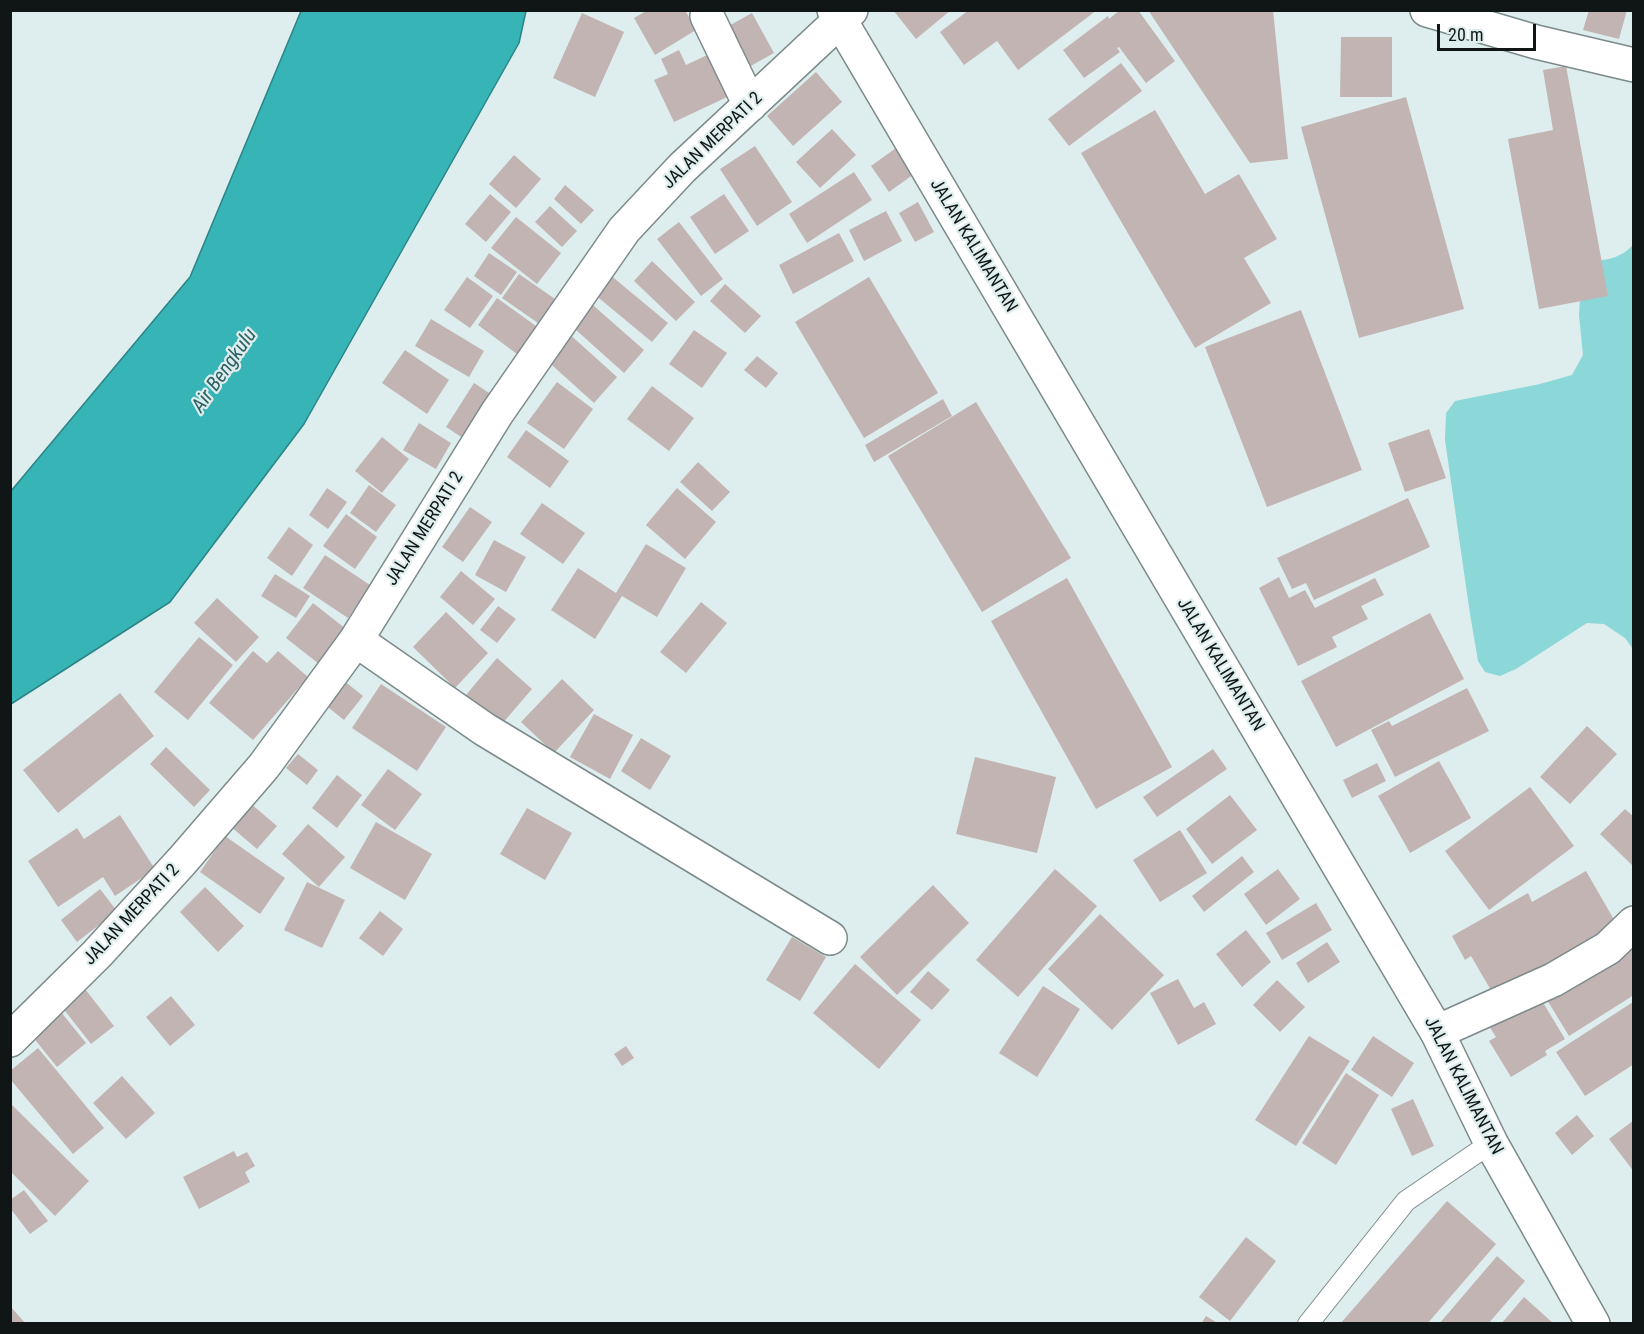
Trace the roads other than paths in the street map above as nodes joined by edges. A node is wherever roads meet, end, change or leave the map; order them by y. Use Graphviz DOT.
graph roads {
  1 [pos="1427,10"];
  2 [pos="838,13"];
  3 [pos="707,16"];
  4 [pos="1634,65"];
  5 [pos="750,105"];
  6 [pos="356,640"];
  7 [pos="1634,924"];
  8 [pos="830,938"];
  9 [pos="1437,1032"];
  10 [pos="10,1040"];
  11 [pos="1491,1143"];
  12 [pos="1588,1321"];
  13 [pos="1308,1323"];
  1 -- 4 [label="street"];
  2 -- 5 [label="street, JALAN MERPATI 2"];
  2 -- 9 [label="street, JALAN KALIMANTAN"];
  3 -- 5 [label="street"];
  5 -- 6 [label="street, JALAN MERPATI 2"];
  6 -- 8 [label="street"];
  6 -- 10 [label="street, JALAN MERPATI 2"];
  7 -- 9 [label="street"];
  9 -- 11 [label="street, JALAN KALIMANTAN"];
  11 -- 12 [label="street, JALAN KALIMANTAN"];
  11 -- 13 [label="lane"];
}
